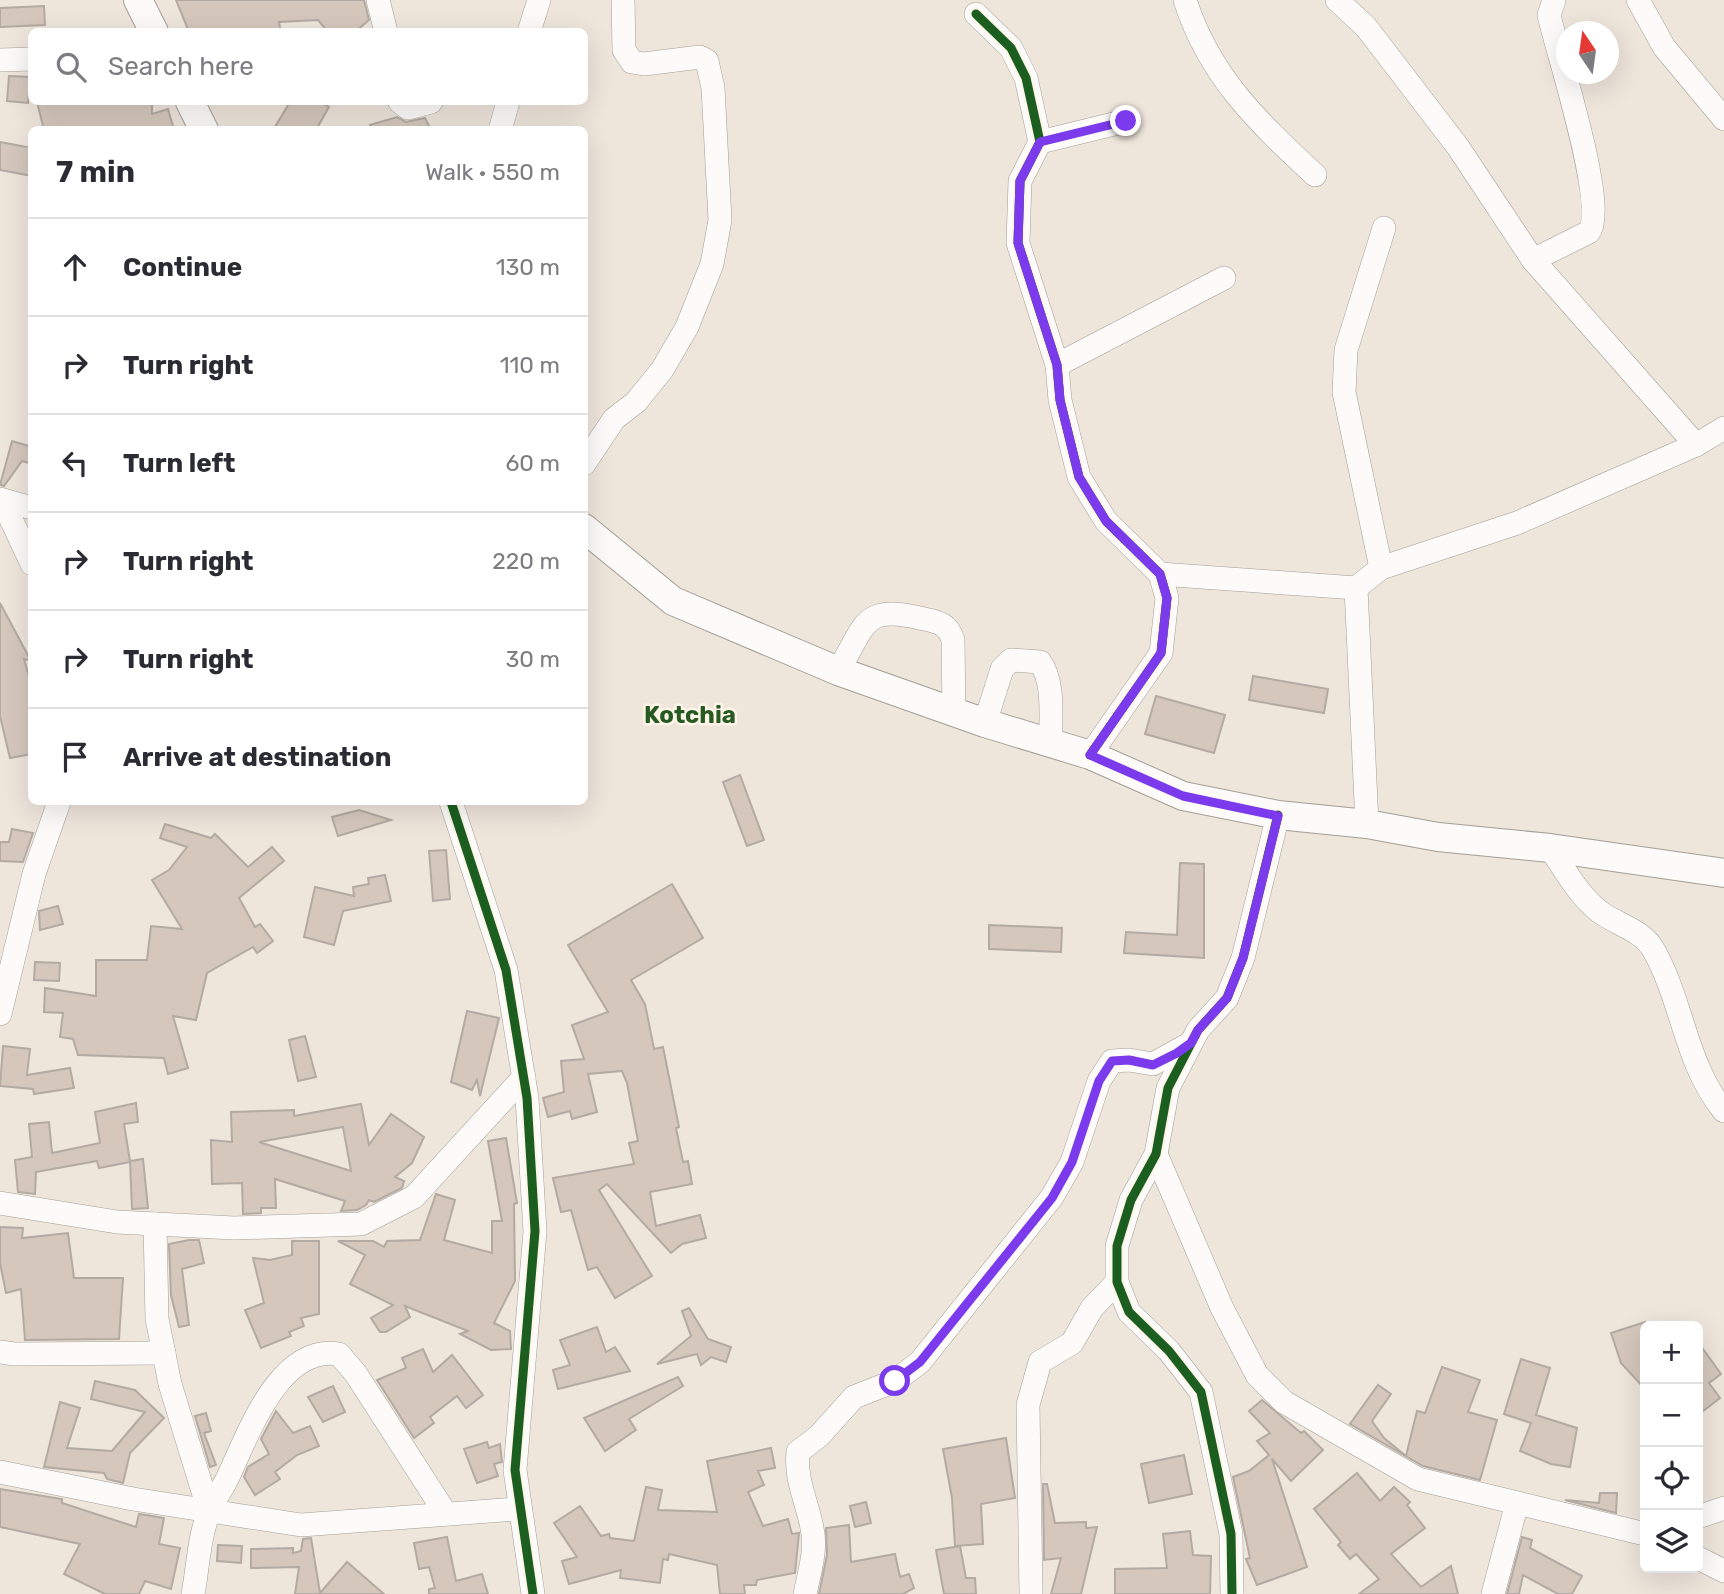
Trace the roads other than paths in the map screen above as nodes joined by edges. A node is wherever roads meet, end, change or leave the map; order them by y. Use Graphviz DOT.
graph roads {
  1 [pos="138,0"];
  2 [pos="378,0"];
  3 [pos="539,0"];
  4 [pos="623,0"];
  5 [pos="1185,0"];
  6 [pos="1338,0"];
  7 [pos="1554,0"];
  8 [pos="1638,0"];
  9 [pos="976,14"];
  10 [pos="152,28"];
  11 [pos="385,28"];
  12 [pos="530,28"];
  13 [pos="28,59"];
  14 [pos="0,60"];
  15 [pos="192,105"];
  16 [pos="507,105"];
  17 [pos="1719,106"];
  18 [pos="1126,121"];
  19 [pos="202,126"];
  20 [pos="501,126"];
  21 [pos="1040,142"];
  22 [pos="1315,175"];
  23 [pos="1384,228"];
  24 [pos="1533,260"];
  25 [pos="1224,278"];
  26 [pos="1057,365"];
  27 [pos="1724,428"];
  28 [pos="1696,445"];
  29 [pos="588,458"];
  30 [pos="1,500"];
  31 [pos="28,507"];
  32 [pos="588,531"];
  33 [pos="28,556"];
  34 [pos="1381,568"];
  35 [pos="1160,574"];
  36 [pos="1356,588"];
  37 [pos="838,671"];
  38 [pos="954,712"];
  39 [pos="985,723"];
  40 [pos="1051,742"];
  41 [pos="1090,755"];
  42 [pos="58,805"];
  43 [pos="452,805"];
  44 [pos="1278,816"];
  45 [pos="1367,824"];
  46 [pos="1550,848"];
  47 [pos="1724,873"];
  48 [pos="0,1014"];
  49 [pos="1191,1043"];
  50 [pos="524,1077"];
  51 [pos="1724,1111"];
  52 [pos="1156,1154"];
  53 [pos="0,1203"];
  54 [pos="155,1224"];
  55 [pos="1117,1282"];
  56 [pos="0,1352"];
  57 [pos="164,1353"];
  58 [pos="0,1472"];
  59 [pos="1517,1503"];
  60 [pos="1724,1508"];
  61 [pos="519,1509"];
  62 [pos="209,1511"];
  63 [pos="446,1514"];
  64 [pos="1703,1515"];
  65 [pos="1640,1533"];
  66 [pos="1703,1560"];
  67 [pos="1724,1570"];
  68 [pos="1236,1588"];
  69 [pos="194,1594"];
  70 [pos="533,1594"];
  71 [pos="804,1594"];
  72 [pos="1031,1594"];
  73 [pos="1493,1594"];
  1 -- 10 [label="main road"];
  2 -- 11 [label="street"];
  3 -- 12 [label="street"];
  4 -- 29 [label="street"];
  5 -- 22 [label="street"];
  6 -- 24 [label="street"];
  7 -- 24 [label="street"];
  8 -- 17 [label="street"];
  9 -- 21 [label="street"];
  13 -- 14 [label="street"];
  15 -- 19 [label="main road"];
  16 -- 20 [label="street"];
  18 -- 21 [label="street"];
  21 -- 26 [label="street"];
  23 -- 34 [label="street"];
  24 -- 28 [label="street"];
  25 -- 26 [label="street"];
  26 -- 35 [label="street"];
  27 -- 28 [label="street"];
  28 -- 34 [label="street"];
  30 -- 31 [label="street"];
  30 -- 33 [label="street"];
  32 -- 37 [label="main road"];
  34 -- 36 [label="street"];
  35 -- 36 [label="street"];
  35 -- 41 [label="street"];
  36 -- 45 [label="street"];
  37 -- 38 [label="main road"];
  37 -- 38 [label="street"];
  38 -- 39 [label="main road"];
  39 -- 40 [label="main road"];
  39 -- 40 [label="street"];
  40 -- 41 [label="main road"];
  41 -- 44 [label="main road"];
  42 -- 48 [label="street"];
  43 -- 50 [label="street"];
  44 -- 45 [label="main road"];
  44 -- 49 [label="street"];
  45 -- 46 [label="main road"];
  46 -- 47 [label="main road"];
  46 -- 51 [label="street"];
  49 -- 52 [label="street"];
  49 -- 71 [label="street"];
  50 -- 54 [label="street"];
  50 -- 61 [label="street"];
  52 -- 55 [label="street"];
  52 -- 59 [label="street"];
  53 -- 54 [label="street"];
  54 -- 57 [label="street"];
  55 -- 68 [label="street"];
  55 -- 72 [label="street"];
  56 -- 57 [label="street"];
  57 -- 62 [label="street"];
  58 -- 62 [label="street"];
  59 -- 65 [label="street"];
  59 -- 73 [label="street"];
  60 -- 64 [label="street"];
  61 -- 63 [label="street"];
  61 -- 70 [label="street"];
  62 -- 63 [label="street"];
  62 -- 63 [label="street"];
  62 -- 69 [label="street"];
  66 -- 67 [label="street"];
}
